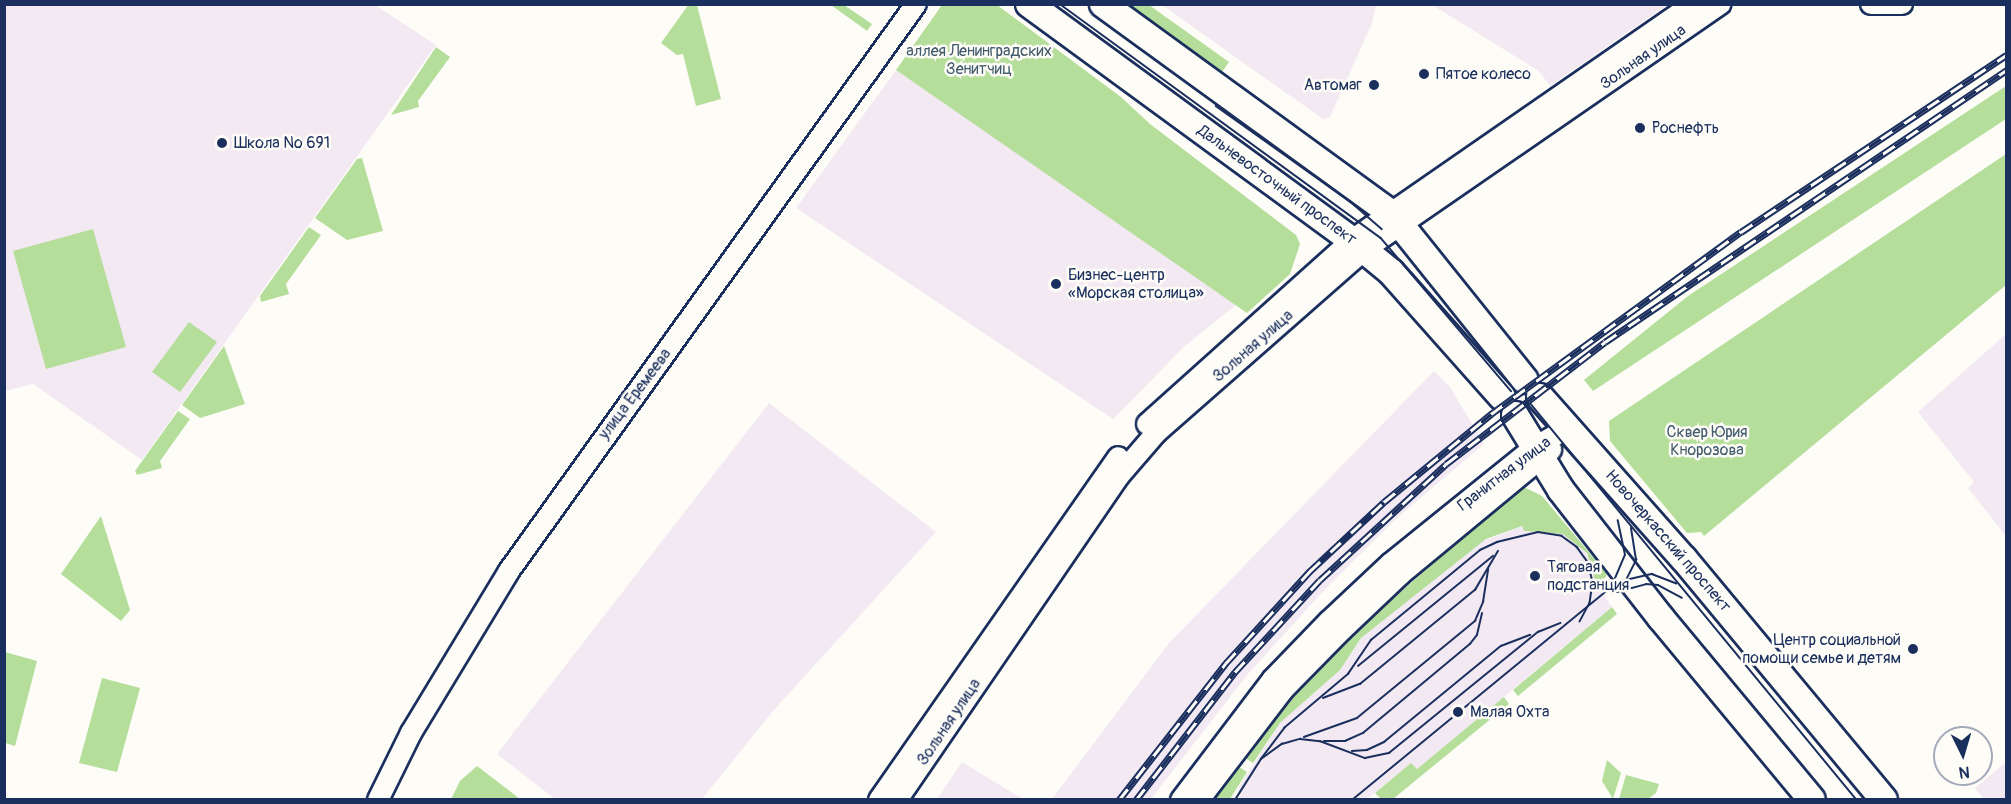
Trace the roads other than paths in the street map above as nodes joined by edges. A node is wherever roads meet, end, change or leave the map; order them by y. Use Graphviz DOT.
graph roads {
  1 [pos="916,4"];
  2 [pos="1029,4"];
  3 [pos="1103,4"];
  4 [pos="1693,4"];
  5 [pos="1720,4"];
  6 [pos="1871,4"];
  7 [pos="1902,4"];
  8 [pos="1396,218"];
  9 [pos="1358,245"];
  10 [pos="1568,428"];
  11 [pos="1538,454"];
  12 [pos="378,800"];
  13 [pos="879,800"];
  14 [pos="897,800"];
  15 [pos="1182,800"];
  16 [pos="1199,800"];
  17 [pos="1812,800"];
  18 [pos="1884,800"];
  1 -- 12 [label="street, улица Еремеева"];
  2 -- 9 [label="main road, Дальневосточный проспект"];
  3 -- 8 [label="main road"];
  4 -- 8 [label="street, Зольная улица"];
  5 -- 8 [label="street, Зольная улица"];
  6 -- 7 [label="street"];
  8 -- 9 [label="street, Зольная улица"];
  8 -- 10 [label="main road, Новочеркасский проспект"];
  9 -- 11 [label="main road, Дальневосточный проспект"];
  9 -- 13 [label="street, Зольная улица"];
  9 -- 14 [label="street, Зольная улица"];
  10 -- 11 [label="street, Гранитная улица"];
  10 -- 18 [label="main road, Новочеркасский проспект"];
  11 -- 15 [label="street, Гранитная улица"];
  11 -- 16 [label="street, Гранитная улица"];
  11 -- 17 [label="main road"];
}
